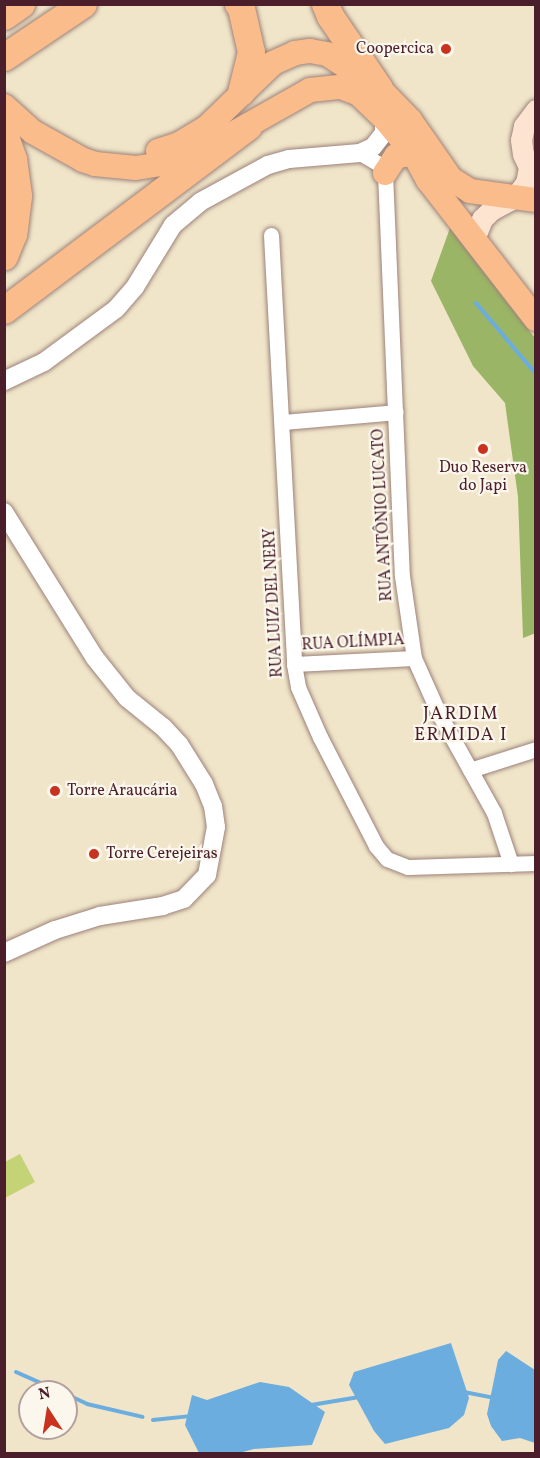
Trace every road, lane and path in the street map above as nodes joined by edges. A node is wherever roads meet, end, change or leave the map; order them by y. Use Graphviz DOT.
graph roads {
  1 [pos="21,4"];
  2 [pos="238,4"];
  3 [pos="325,4"];
  4 [pos="80,7"];
  5 [pos="4,16"];
  6 [pos="8,55"];
  7 [pos="380,88"];
  8 [pos="241,92"];
  9 [pos="4,93"];
  10 [pos="4,106"];
  11 [pos="536,110"];
  12 [pos="384,118"];
  13 [pos="248,126"];
  14 [pos="4,133"];
  15 [pos="360,153"];
  16 [pos="414,154"];
  17 [pos="532,169"];
  18 [pos="385,173"];
  19 [pos="525,198"];
  20 [pos="271,235"];
  21 [pos="474,239"];
  22 [pos="4,256"];
  23 [pos="4,310"];
  24 [pos="536,319"];
  25 [pos="4,381"];
  26 [pos="396,412"];
  27 [pos="282,422"];
  28 [pos="4,512"];
  29 [pos="414,658"];
  30 [pos="294,664"];
  31 [pos="536,748"];
  32 [pos="470,770"];
  33 [pos="536,863"];
  34 [pos="510,864"];
  35 [pos="4,953"];
  1 -- 5 [label="highway"];
  2 -- 8 [label="highway"];
  3 -- 7 [label="highway"];
  4 -- 6 [label="highway"];
  7 -- 8 [label="main road"];
  7 -- 19 [label="main road"];
  8 -- 9 [label="main road"];
  10 -- 13 [label="main road"];
  11 -- 17 [label="main road"];
  12 -- 13 [label="main road"];
  12 -- 15 [label="street"];
  12 -- 16 [label="main road"];
  13 -- 23 [label="highway"];
  14 -- 22 [label="highway"];
  15 -- 18 [label="street"];
  15 -- 25 [label="street"];
  16 -- 18 [label="main road"];
  16 -- 21 [label="main road"];
  17 -- 19 [label="main road"];
  18 -- 26 [label="street, RUA ANTÔNIO LUCATO"];
  19 -- 21 [label="main road"];
  20 -- 27 [label="street, RUA LUIZ DEL NERY"];
  21 -- 24 [label="main road"];
  26 -- 27 [label="street"];
  26 -- 29 [label="street, RUA ANTÔNIO LUCATO"];
  27 -- 30 [label="street, RUA LUIZ DEL NERY"];
  28 -- 35 [label="street"];
  29 -- 30 [label="street, RUA OLÍMPIA"];
  29 -- 32 [label="street, RUA ANTÔNIO LUCATO"];
  30 -- 34 [label="street, RUA LUIZ DEL NERY"];
  31 -- 32 [label="street"];
  32 -- 34 [label="street, RUA ANTÔNIO LUCATO"];
  33 -- 34 [label="street, RUA LUIZ DEL NERY"];
}
